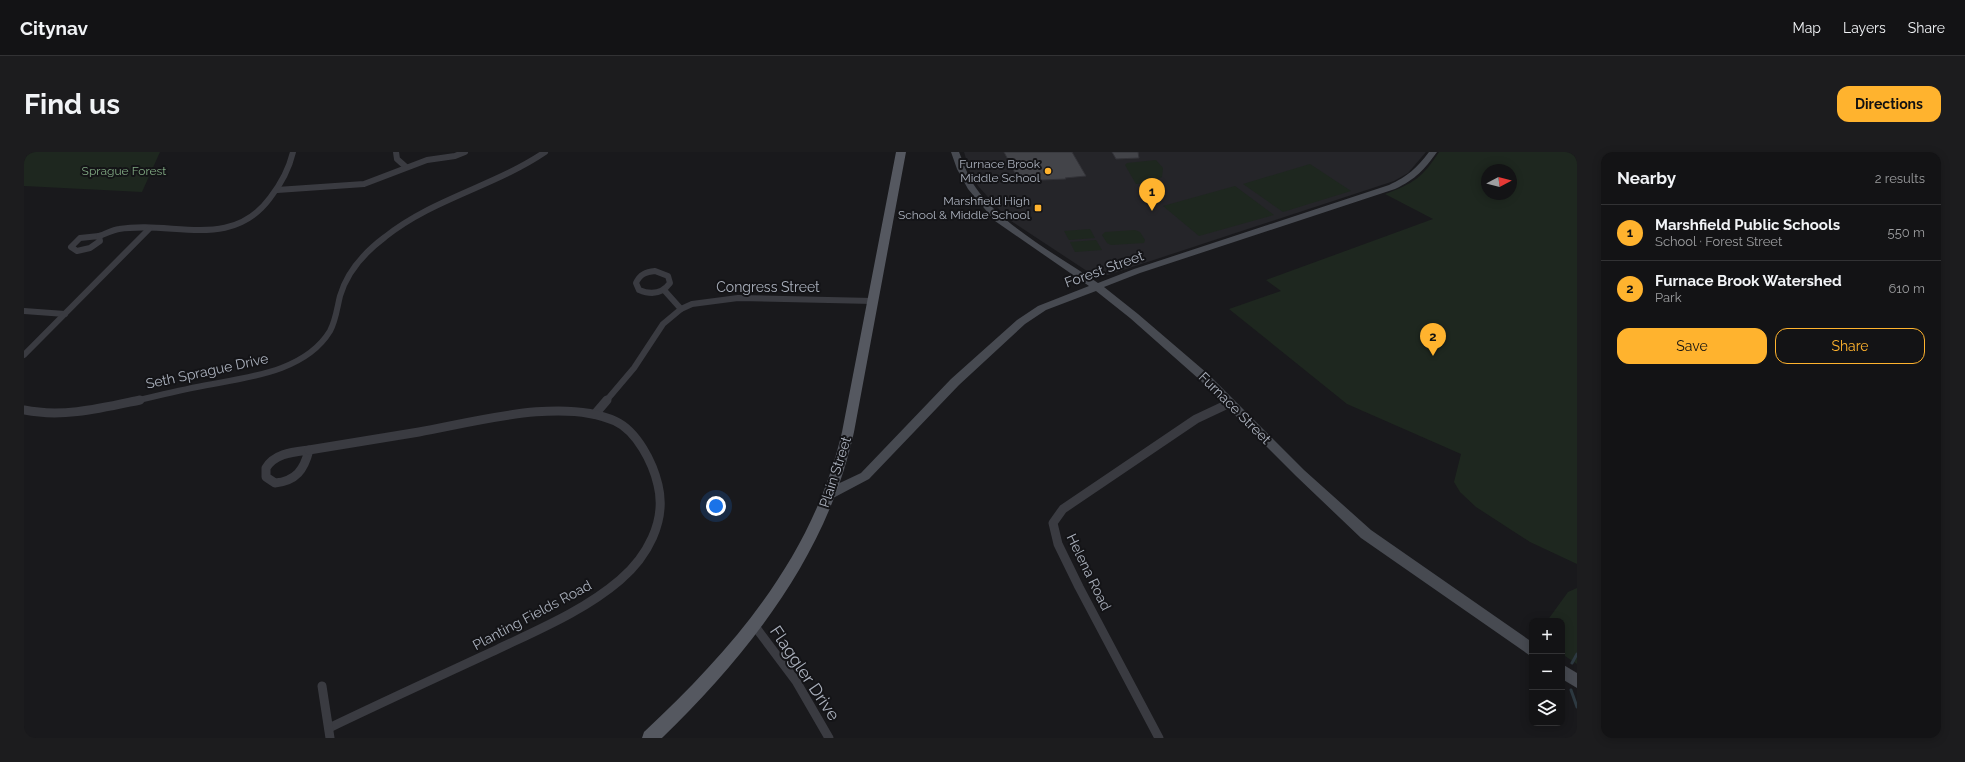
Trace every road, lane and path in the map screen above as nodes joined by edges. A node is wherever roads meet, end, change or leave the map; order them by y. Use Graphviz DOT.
graph roads {
  1 [pos="293,152"];
  2 [pos="396,152"];
  3 [pos="465,152"];
  4 [pos="545,152"];
  5 [pos="901,152"];
  6 [pos="955,152"];
  7 [pos="1433,152"];
  8 [pos="406,167"];
  9 [pos="277,190"];
  10 [pos="149,229"];
  11 [pos="99,236"];
  12 [pos="1096,286"];
  13 [pos="664,290"];
  14 [pos="873,301"];
  15 [pos="681,309"];
  16 [pos="24,312"];
  17 [pos="65,314"];
  18 [pos="24,355"];
  19 [pos="1230,402"];
  20 [pos="24,410"];
  21 [pos="595,414"];
  22 [pos="309,450"];
  23 [pos="830,493"];
  24 [pos="754,625"];
  25 [pos="1529,648"];
  26 [pos="1565,673"];
  27 [pos="1577,681"];
  28 [pos="322,686"];
  29 [pos="329,733"];
  30 [pos="650,738"];
  31 [pos="829,738"];
  32 [pos="1159,738"];
  1 -- 9 [label="street"];
  2 -- 8 [label="street"];
  3 -- 8 [label="street"];
  4 -- 20 [label="street, Seth Sprague Drive"];
  5 -- 14 [label="main road, Plain Street"];
  6 -- 12 [label="street, Furnace Street"];
  7 -- 12 [label="street, Forest Street"];
  8 -- 9 [label="street"];
  9 -- 10 [label="street"];
  10 -- 11 [label="street"];
  10 -- 17 [label="street"];
  12 -- 19 [label="street, Furnace Street"];
  12 -- 23 [label="street, Forest Street"];
  13 -- 13 [label="street"];
  13 -- 15 [label="street"];
  14 -- 15 [label="street, Congress Street"];
  14 -- 23 [label="main road, Plain Street"];
  15 -- 21 [label="street, Congress Street"];
  16 -- 17 [label="street"];
  17 -- 18 [label="street"];
  19 -- 25 [label="street, Furnace Street"];
  19 -- 32 [label="street, Helena Road"];
  21 -- 22 [label="street, Planting Fields Road"];
  21 -- 29 [label="street, Planting Fields Road"];
  22 -- 22 [label="street, Planting Fields Road"];
  23 -- 24 [label="main road, Plain Street"];
  24 -- 30 [label="main road, Plain Street"];
  24 -- 31 [label="street, Flaggler Drive"];
  26 -- 27 [label="street"];
  28 -- 29 [label="street"];
}
